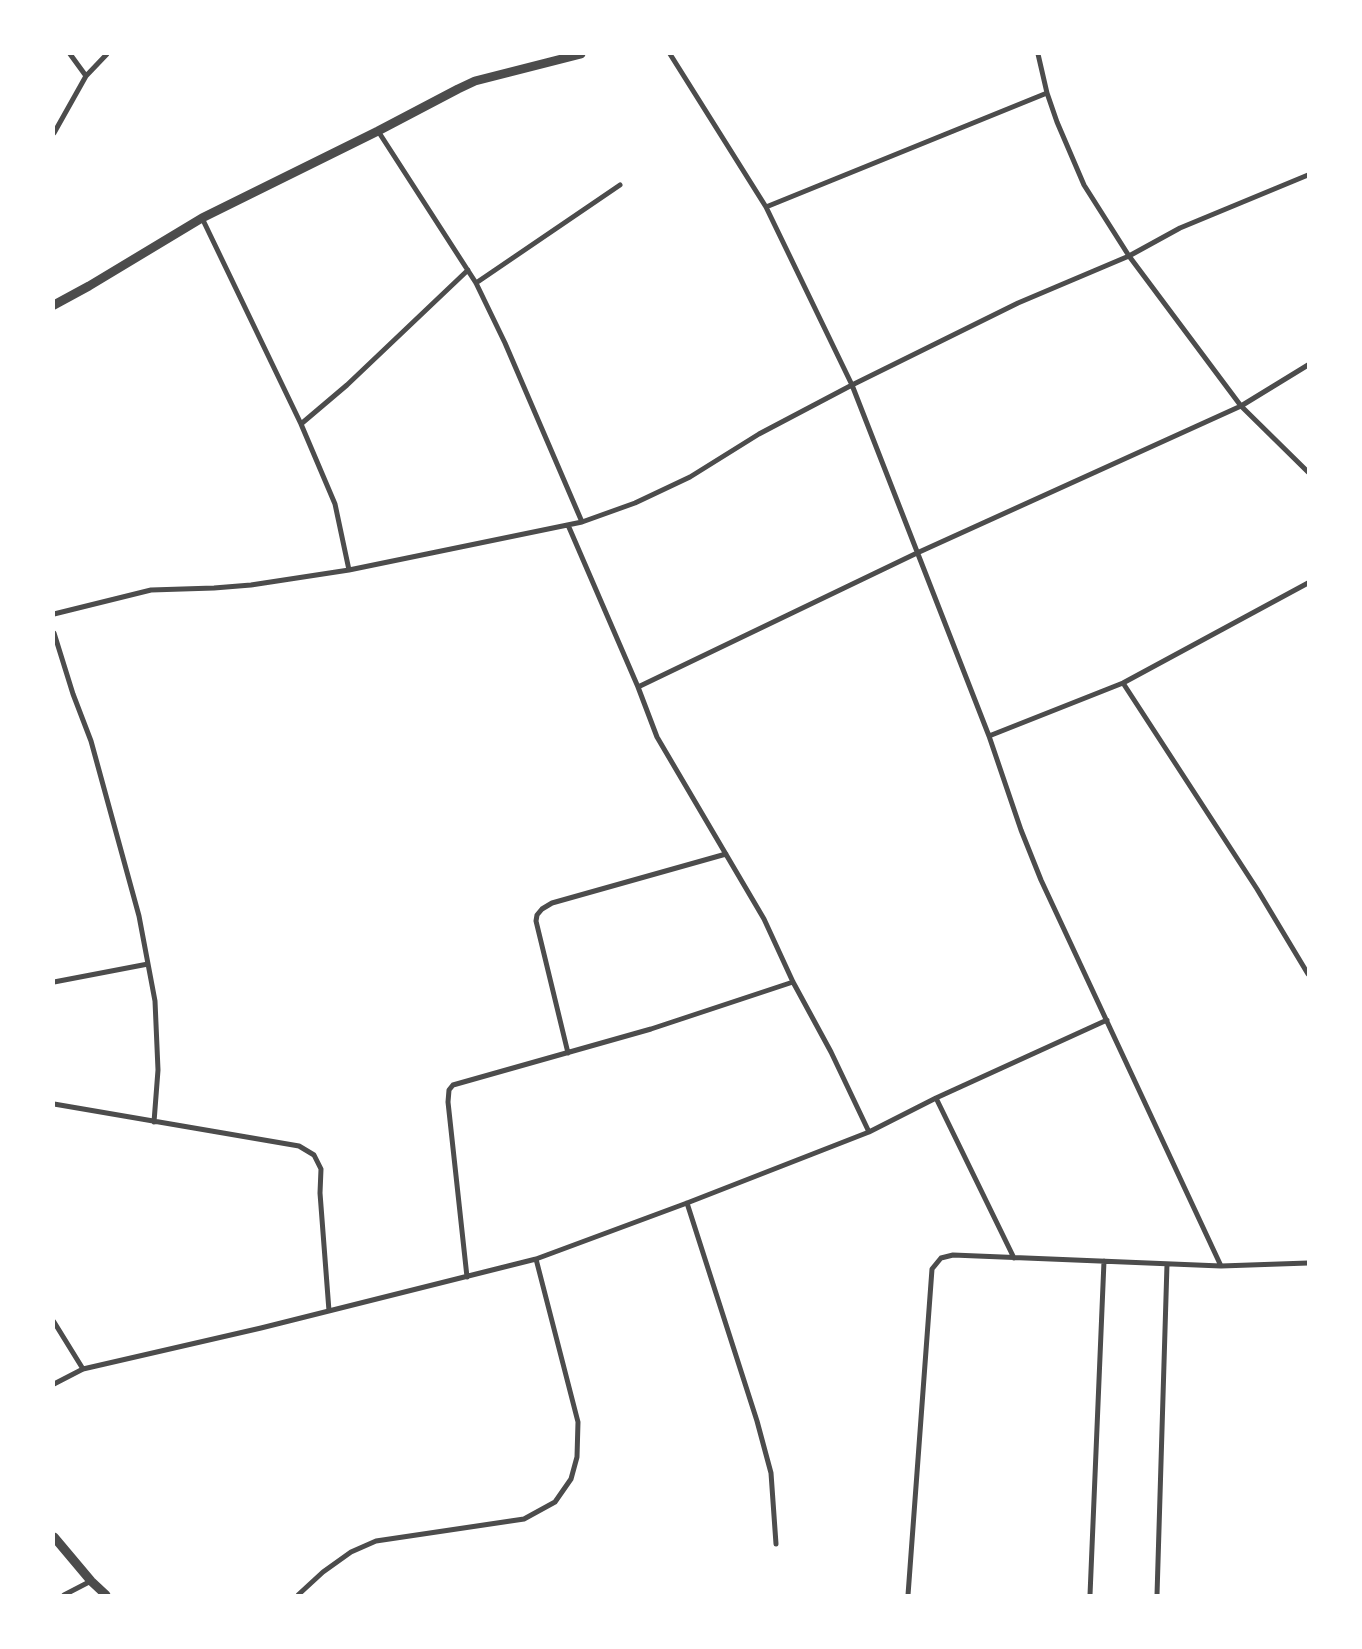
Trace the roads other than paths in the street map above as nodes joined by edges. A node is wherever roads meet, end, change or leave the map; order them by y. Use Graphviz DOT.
graph roads {
  1 [pos="70,54"];
  2 [pos="106,54"];
  3 [pos="581,54"];
  4 [pos="670,54"];
  5 [pos="1038,54"];
  6 [pos="86,76"];
  7 [pos="1047,93"];
  8 [pos="378,131"];
  9 [pos="54,133"];
  10 [pos="1308,176"];
  11 [pos="620,185"];
  12 [pos="766,207"];
  13 [pos="202,218"];
  14 [pos="1129,256"];
  15 [pos="468,270"];
  16 [pos="476,283"];
  17 [pos="54,304"];
  18 [pos="1308,365"];
  19 [pos="852,385"];
  20 [pos="1241,406"];
  21 [pos="301,424"];
  22 [pos="1308,472"];
  23 [pos="582,522"];
  24 [pos="568,525"];
  25 [pos="917,553"];
  26 [pos="349,570"];
  27 [pos="1308,583"];
  28 [pos="54,614"];
  29 [pos="54,632"];
  30 [pos="1124,684"];
  31 [pos="638,687"];
  32 [pos="989,736"];
  33 [pos="726,854"];
  34 [pos="148,964"];
  35 [pos="1308,974"];
  36 [pos="54,982"];
  37 [pos="793,982"];
  38 [pos="1107,1020"];
  39 [pos="568,1053"];
  40 [pos="936,1098"];
  41 [pos="54,1104"];
  42 [pos="154,1122"];
  43 [pos="869,1132"];
  44 [pos="687,1203"];
  45 [pos="1014,1258"];
  46 [pos="536,1259"];
  47 [pos="1104,1261"];
  48 [pos="1308,1263"];
  49 [pos="1167,1264"];
  50 [pos="1221,1266"];
  51 [pos="468,1277"];
  52 [pos="329,1311"];
  53 [pos="54,1322"];
  54 [pos="83,1369"];
  55 [pos="54,1384"];
  56 [pos="54,1537"];
  57 [pos="776,1544"];
  58 [pos="91,1581"];
  59 [pos="64,1595"];
  60 [pos="106,1595"];
  61 [pos="298,1595"];
  62 [pos="908,1595"];
  63 [pos="1090,1595"];
  64 [pos="1157,1595"];
  1 -- 6 [label="street"];
  2 -- 6 [label="street"];
  3 -- 8 [label="street"];
  4 -- 12 [label="street"];
  5 -- 7 [label="street"];
  6 -- 9 [label="street"];
  7 -- 12 [label="street"];
  7 -- 14 [label="street"];
  8 -- 13 [label="street"];
  8 -- 15 [label="street"];
  10 -- 14 [label="street"];
  11 -- 16 [label="street"];
  12 -- 19 [label="street"];
  13 -- 17 [label="street"];
  13 -- 21 [label="street"];
  14 -- 19 [label="street"];
  14 -- 20 [label="street"];
  15 -- 16 [label="street"];
  15 -- 21 [label="street"];
  16 -- 23 [label="street"];
  18 -- 20 [label="street"];
  19 -- 23 [label="street"];
  19 -- 25 [label="street"];
  20 -- 22 [label="street"];
  20 -- 25 [label="street"];
  21 -- 26 [label="street"];
  23 -- 24 [label="street"];
  24 -- 26 [label="street"];
  24 -- 31 [label="street"];
  25 -- 31 [label="street"];
  25 -- 32 [label="street"];
  26 -- 28 [label="street"];
  27 -- 30 [label="street"];
  29 -- 34 [label="street"];
  30 -- 32 [label="street"];
  30 -- 35 [label="street"];
  31 -- 33 [label="street"];
  32 -- 38 [label="street"];
  33 -- 37 [label="street"];
  33 -- 39 [label="street"];
  34 -- 36 [label="street"];
  34 -- 42 [label="street"];
  37 -- 39 [label="street"];
  37 -- 43 [label="street"];
  38 -- 40 [label="street"];
  38 -- 50 [label="street"];
  39 -- 51 [label="street"];
  40 -- 43 [label="street"];
  40 -- 45 [label="street"];
  41 -- 42 [label="street"];
  42 -- 52 [label="street"];
  43 -- 44 [label="street"];
  44 -- 46 [label="street"];
  44 -- 57 [label="street"];
  45 -- 47 [label="street"];
  45 -- 62 [label="street"];
  46 -- 51 [label="street"];
  46 -- 61 [label="street"];
  47 -- 49 [label="street"];
  47 -- 63 [label="street"];
  48 -- 50 [label="street"];
  49 -- 50 [label="street"];
  49 -- 64 [label="street"];
  51 -- 52 [label="street"];
  52 -- 54 [label="street"];
  53 -- 54 [label="street"];
  54 -- 55 [label="street"];
  56 -- 58 [label="street"];
  58 -- 59 [label="street"];
  58 -- 60 [label="street"];
}
